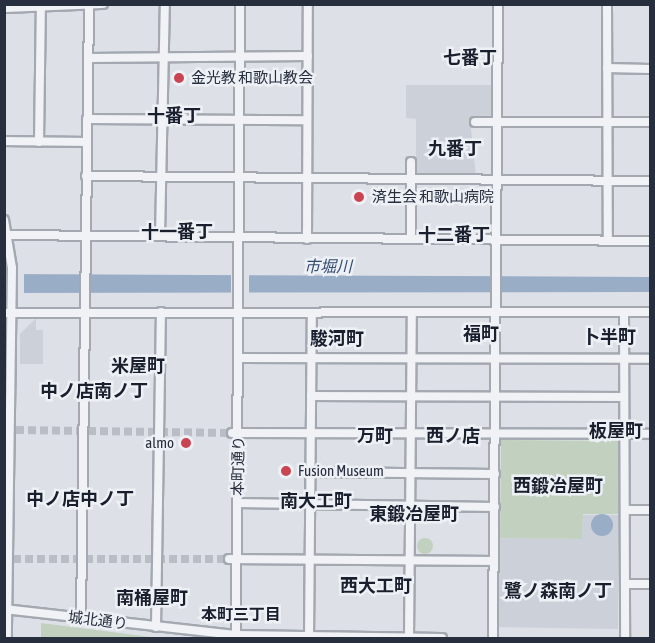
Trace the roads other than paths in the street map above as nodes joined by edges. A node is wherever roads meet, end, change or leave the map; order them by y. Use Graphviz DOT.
graph roads {
  1 [pos="103,4"];
  2 [pos="165,4"];
  3 [pos="240,4"];
  4 [pos="308,4"];
  5 [pos="498,4"];
  6 [pos="608,4"];
  7 [pos="89,5"];
  8 [pos="41,6"];
  9 [pos="4,8"];
  10 [pos="241,56"];
  11 [pos="308,56"];
  12 [pos="165,57"];
  13 [pos="89,58"];
  14 [pos="607,68"];
  15 [pos="651,69"];
  16 [pos="87,119"];
  17 [pos="165,120"];
  18 [pos="241,120"];
  19 [pos="307,120"];
  20 [pos="476,122"];
  21 [pos="499,122"];
  22 [pos="608,122"];
  23 [pos="651,122"];
  24 [pos="4,141"];
  25 [pos="39,142"];
  26 [pos="86,142"];
  27 [pos="411,162"];
  28 [pos="86,177"];
  29 [pos="164,178"];
  30 [pos="241,179"];
  31 [pos="308,179"];
  32 [pos="411,180"];
  33 [pos="500,181"];
  34 [pos="607,181"];
  35 [pos="651,181"];
  36 [pos="4,220"];
  37 [pos="7,235"];
  38 [pos="87,235"];
  39 [pos="160,236"];
  40 [pos="240,238"];
  41 [pos="307,239"];
  42 [pos="411,239"];
  43 [pos="499,240"];
  44 [pos="608,240"];
  45 [pos="651,241"];
  46 [pos="9,310"];
  47 [pos="161,312"];
  48 [pos="312,312"];
  49 [pos="624,312"];
  50 [pos="651,312"];
  51 [pos="87,313"];
  52 [pos="240,313"];
  53 [pos="498,313"];
  54 [pos="412,314"];
  55 [pos="239,358"];
  56 [pos="311,358"];
  57 [pos="412,358"];
  58 [pos="496,359"];
  59 [pos="624,359"];
  60 [pos="651,359"];
  61 [pos="311,396"];
  62 [pos="412,396"];
  63 [pos="496,396"];
  64 [pos="624,397"];
  65 [pos="311,432"];
  66 [pos="411,432"];
  67 [pos="235,433"];
  68 [pos="496,433"];
  69 [pos="624,434"];
  70 [pos="651,434"];
  71 [pos="310,472"];
  72 [pos="411,472"];
  73 [pos="495,474"];
  74 [pos="237,503"];
  75 [pos="310,505"];
  76 [pos="411,506"];
  77 [pos="495,507"];
  78 [pos="625,510"];
  79 [pos="651,510"];
  80 [pos="8,559"];
  81 [pos="233,559"];
  82 [pos="309,559"];
  83 [pos="410,560"];
  84 [pos="494,561"];
  85 [pos="625,584"];
  86 [pos="651,584"];
  87 [pos="6,609"];
  88 [pos="81,618"];
  89 [pos="156,627"];
  90 [pos="193,635"];
  91 [pos="236,637"];
  92 [pos="309,638"];
  93 [pos="409,638"];
  94 [pos="7,639"];
  95 [pos="442,639"];
  96 [pos="493,639"];
  97 [pos="625,639"];
  1 -- 7 [label="street"];
  2 -- 12 [label="street"];
  3 -- 10 [label="street"];
  4 -- 11 [label="street"];
  5 -- 21 [label="street"];
  6 -- 14 [label="street"];
  7 -- 8 [label="street"];
  7 -- 13 [label="street"];
  8 -- 9 [label="street"];
  8 -- 25 [label="street"];
  10 -- 11 [label="street"];
  10 -- 12 [label="street"];
  10 -- 18 [label="street"];
  11 -- 19 [label="street"];
  12 -- 13 [label="street"];
  12 -- 17 [label="street"];
  13 -- 16 [label="street"];
  14 -- 15 [label="street"];
  14 -- 22 [label="street"];
  16 -- 17 [label="street"];
  16 -- 26 [label="street"];
  17 -- 18 [label="street"];
  17 -- 29 [label="street"];
  18 -- 19 [label="street"];
  18 -- 30 [label="street"];
  19 -- 31 [label="street"];
  20 -- 21 [label="street"];
  21 -- 22 [label="street"];
  21 -- 33 [label="street"];
  22 -- 23 [label="street"];
  22 -- 34 [label="street"];
  24 -- 25 [label="street"];
  25 -- 26 [label="street"];
  26 -- 28 [label="street"];
  27 -- 32 [label="street"];
  28 -- 29 [label="street"];
  28 -- 38 [label="street"];
  29 -- 30 [label="street"];
  29 -- 39 [label="street"];
  30 -- 31 [label="street"];
  30 -- 40 [label="street"];
  31 -- 32 [label="street"];
  31 -- 41 [label="street"];
  32 -- 33 [label="street"];
  32 -- 42 [label="street"];
  33 -- 34 [label="street"];
  33 -- 43 [label="street"];
  34 -- 35 [label="street"];
  34 -- 44 [label="street"];
  36 -- 37 [label="street"];
  37 -- 38 [label="street"];
  37 -- 46 [label="street"];
  38 -- 39 [label="street"];
  38 -- 51 [label="street"];
  39 -- 40 [label="street"];
  40 -- 41 [label="street"];
  40 -- 52 [label="street, 本町通り"];
  41 -- 42 [label="street"];
  42 -- 43 [label="street"];
  43 -- 44 [label="street"];
  43 -- 53 [label="street"];
  44 -- 45 [label="street"];
  46 -- 51 [label="street"];
  46 -- 80 [label="street"];
  47 -- 51 [label="street"];
  47 -- 52 [label="street"];
  47 -- 89 [label="street"];
  48 -- 52 [label="street"];
  48 -- 54 [label="street"];
  48 -- 56 [label="street"];
  49 -- 50 [label="street"];
  49 -- 53 [label="street"];
  49 -- 59 [label="street"];
  51 -- 88 [label="street"];
  52 -- 55 [label="street, 本町通り"];
  53 -- 54 [label="street"];
  53 -- 58 [label="street"];
  54 -- 57 [label="street"];
  55 -- 56 [label="street"];
  55 -- 67 [label="street, 本町通り"];
  56 -- 57 [label="street"];
  56 -- 61 [label="street"];
  57 -- 58 [label="street"];
  57 -- 62 [label="street"];
  58 -- 59 [label="street"];
  58 -- 63 [label="street"];
  59 -- 60 [label="street"];
  59 -- 64 [label="street"];
  61 -- 62 [label="street"];
  61 -- 65 [label="street"];
  62 -- 63 [label="street"];
  62 -- 66 [label="street"];
  63 -- 64 [label="street"];
  63 -- 68 [label="street"];
  64 -- 69 [label="street"];
  65 -- 66 [label="street"];
  65 -- 67 [label="street"];
  65 -- 71 [label="street"];
  66 -- 68 [label="street"];
  66 -- 72 [label="street"];
  67 -- 74 [label="street, 本町通り"];
  68 -- 69 [label="street"];
  68 -- 73 [label="street"];
  69 -- 70 [label="street"];
  69 -- 78 [label="street"];
  71 -- 72 [label="street"];
  71 -- 75 [label="street"];
  72 -- 73 [label="street"];
  72 -- 76 [label="street"];
  73 -- 77 [label="street"];
  74 -- 75 [label="street"];
  74 -- 81 [label="street, 本町通り"];
  75 -- 76 [label="street"];
  75 -- 82 [label="street"];
  76 -- 77 [label="street"];
  76 -- 83 [label="street"];
  77 -- 84 [label="street"];
  78 -- 79 [label="street"];
  78 -- 85 [label="street"];
  80 -- 87 [label="street"];
  81 -- 82 [label="street"];
  81 -- 91 [label="street, 本町通り"];
  82 -- 83 [label="street"];
  82 -- 92 [label="street"];
  83 -- 84 [label="street"];
  83 -- 93 [label="street"];
  84 -- 96 [label="street"];
  85 -- 86 [label="street"];
  85 -- 97 [label="street"];
  87 -- 88 [label="street, 城北通り"];
  87 -- 94 [label="street"];
  88 -- 89 [label="street, 城北通り"];
  89 -- 90 [label="street, 城北通り"];
  90 -- 91 [label="street, 城北通り"];
  91 -- 92 [label="street, 城北通り"];
  92 -- 93 [label="street, 城北通り"];
  93 -- 95 [label="street, 城北通り"];
}
